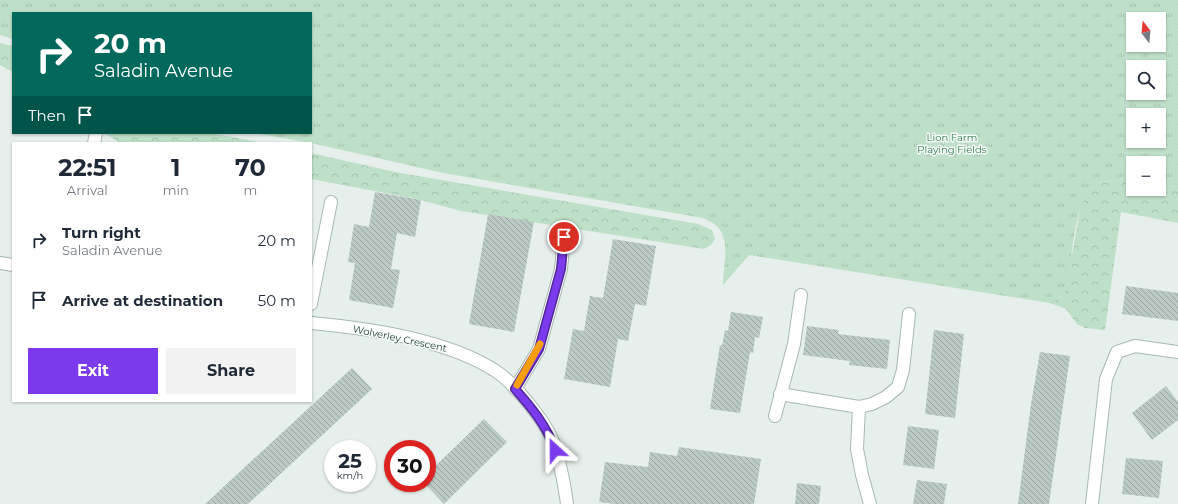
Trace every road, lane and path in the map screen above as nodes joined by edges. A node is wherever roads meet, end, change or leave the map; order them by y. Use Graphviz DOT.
graph roads {
  1 [pos="331,202"];
  2 [pos="564,237"];
  3 [pos="0,263"];
  4 [pos="12,265"];
  5 [pos="800,295"];
  6 [pos="312,299"];
  7 [pos="909,314"];
  8 [pos="312,323"];
  9 [pos="1178,352"];
  10 [pos="515,389"];
  11 [pos="780,394"];
  12 [pos="859,407"];
  13 [pos="775,416"];
  14 [pos="568,504"];
  15 [pos="870,504"];
  16 [pos="1092,504"];
  1 -- 6 [label="street"];
  2 -- 10 [label="street"];
  3 -- 4 [label="street"];
  5 -- 11 [label="street"];
  7 -- 12 [label="street"];
  8 -- 10 [label="street, Wolverley Crescent"];
  9 -- 16 [label="street"];
  10 -- 14 [label="street, Wolverley Crescent"];
  11 -- 12 [label="street"];
  11 -- 13 [label="street"];
  12 -- 15 [label="street"];
}
